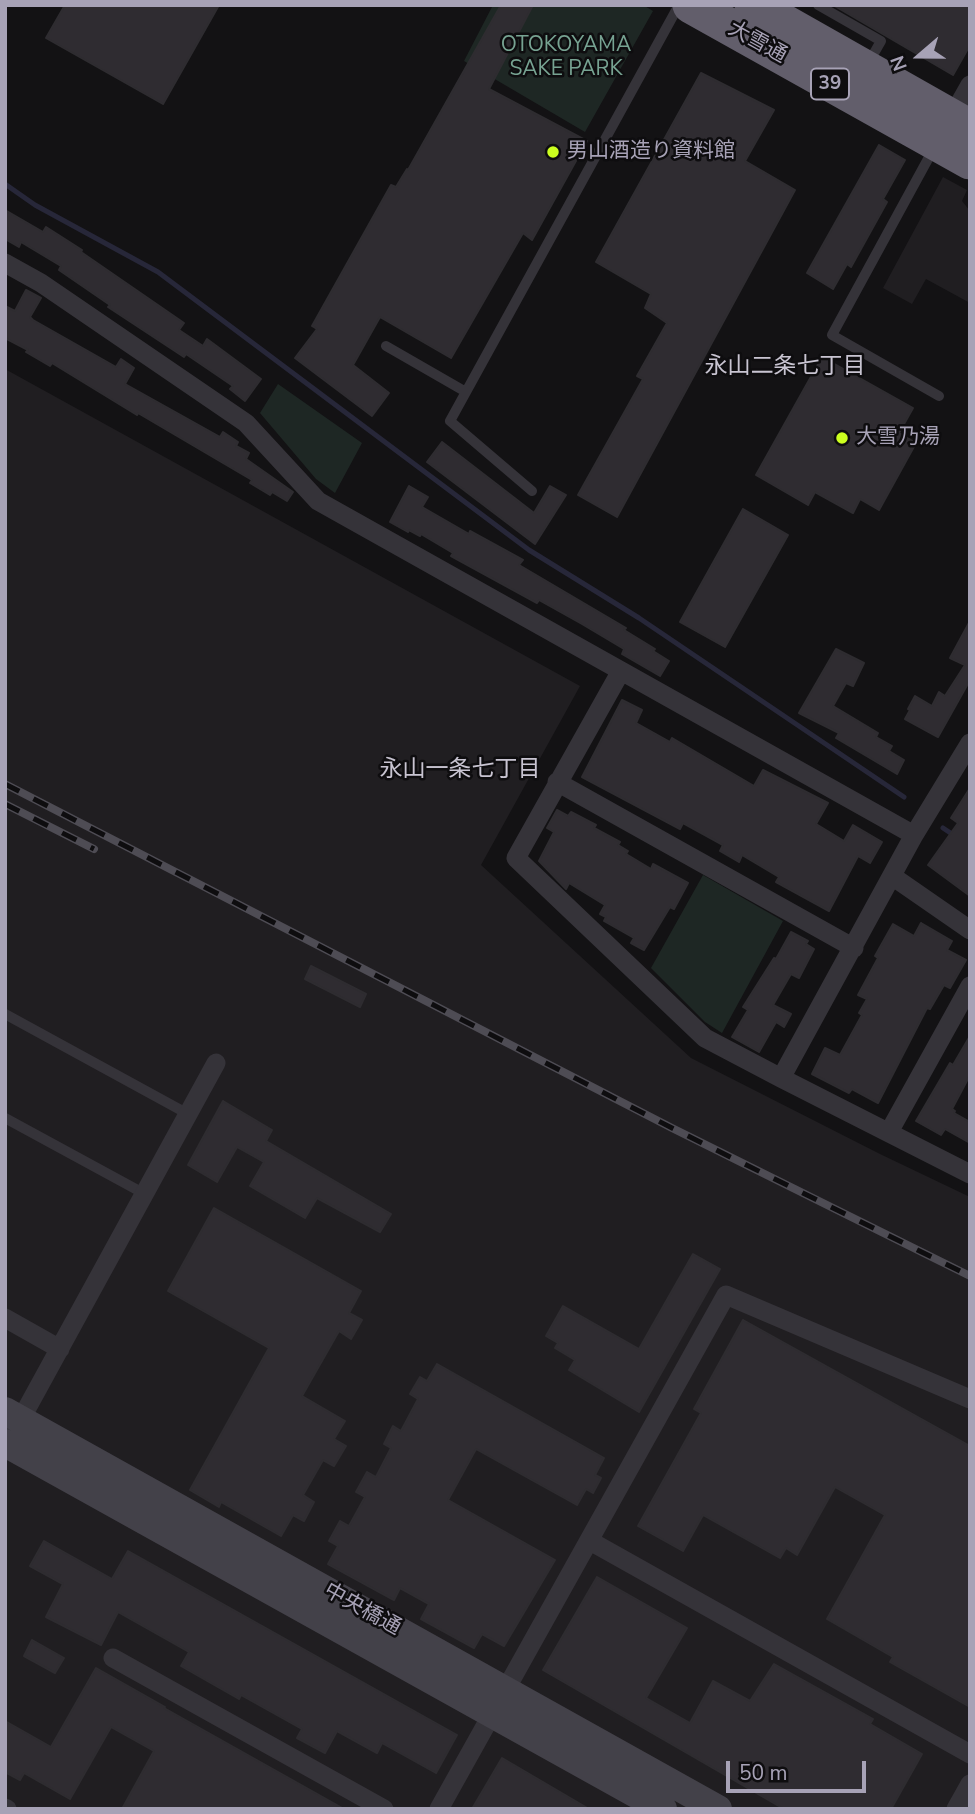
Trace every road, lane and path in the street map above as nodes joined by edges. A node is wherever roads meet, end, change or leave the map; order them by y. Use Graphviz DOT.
graph roads {
  1 [pos="679,5"];
  2 [pos="691,5"];
  3 [pos="753,5"];
  4 [pos="818,5"];
  5 [pos="866,69"];
  6 [pos="970,85"];
  7 [pos="953,130"];
  8 [pos="970,161"];
  9 [pos="5,263"];
  10 [pos="386,346"];
  11 [pos="466,392"];
  12 [pos="939,396"];
  13 [pos="532,491"];
  14 [pos="621,671"];
  15 [pos="970,743"];
  16 [pos="558,782"];
  17 [pos="914,835"];
  18 [pos="892,876"];
  19 [pos="970,930"];
  20 [pos="854,948"];
  21 [pos="970,986"];
  22 [pos="5,1014"];
  23 [pos="216,1063"];
  24 [pos="781,1078"];
  25 [pos="188,1114"];
  26 [pos="5,1118"];
  27 [pos="889,1132"];
  28 [pos="970,1174"];
  29 [pos="143,1193"];
  30 [pos="5,1318"];
  31 [pos="60,1349"];
  32 [pos="970,1399"];
  33 [pos="9,1433"];
  34 [pos="590,1541"];
  35 [pos="113,1658"];
  36 [pos="500,1702"];
  37 [pos="970,1754"];
  38 [pos="970,1784"];
  39 [pos="384,1809"];
  40 [pos="439,1809"];
  41 [pos="663,1809"];
  42 [pos="719,1809"];
  43 [pos="956,1809"];
  1 -- 11 [label="lane"];
  2 -- 7 [label="highway, 大雪通 / 39"];
  3 -- 5 [label="highway, 大雪通 / 39"];
  4 -- 5 [label="lane"];
  5 -- 7 [label="highway, 大雪通 / 39"];
  6 -- 7 [label="street"];
  7 -- 8 [label="highway, 大雪通 / 39"];
  7 -- 12 [label="lane"];
  9 -- 14 [label="street"];
  10 -- 11 [label="lane"];
  11 -- 13 [label="lane"];
  14 -- 16 [label="street"];
  14 -- 17 [label="street"];
  15 -- 17 [label="street"];
  16 -- 20 [label="street"];
  16 -- 24 [label="street"];
  17 -- 18 [label="street"];
  18 -- 19 [label="street"];
  18 -- 20 [label="street"];
  20 -- 24 [label="street"];
  21 -- 27 [label="street"];
  22 -- 25 [label="lane"];
  23 -- 25 [label="street"];
  24 -- 27 [label="street"];
  25 -- 29 [label="street"];
  26 -- 29 [label="lane"];
  27 -- 28 [label="street"];
  29 -- 31 [label="street"];
  30 -- 31 [label="street"];
  31 -- 33 [label="street"];
  32 -- 34 [label="street"];
  33 -- 36 [label="main road, 中央橋通"];
  34 -- 36 [label="street"];
  34 -- 37 [label="street"];
  35 -- 39 [label="street"];
  36 -- 40 [label="street"];
  36 -- 41 [label="main road, 中央橋通"];
  36 -- 42 [label="main road, 中央橋通"];
  38 -- 43 [label="street"];
}
